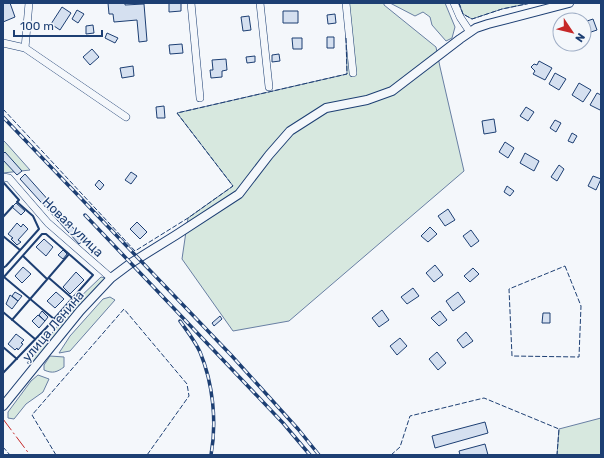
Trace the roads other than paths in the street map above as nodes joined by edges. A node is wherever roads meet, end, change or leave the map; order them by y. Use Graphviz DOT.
graph roads {
  1 [pos="28,3"];
  2 [pos="191,3"];
  3 [pos="260,3"];
  4 [pos="346,3"];
  5 [pos="454,3"];
  6 [pos="569,3"];
  7 [pos="470,32"];
  8 [pos="3,44"];
  9 [pos="25,48"];
  10 [pos="353,73"];
  11 [pos="269,87"];
  12 [pos="200,98"];
  13 [pos="126,117"];
  14 [pos="3,177"];
  15 [pos="111,278"];
  16 [pos="4,403"];
  1 -- 9 [label="street"];
  2 -- 12 [label="street"];
  3 -- 11 [label="street"];
  4 -- 10 [label="street"];
  5 -- 7 [label="street"];
  6 -- 7 [label="main road, улица Ленина"];
  7 -- 15 [label="main road, улица Ленина"];
  8 -- 9 [label="street"];
  9 -- 13 [label="street"];
  14 -- 15 [label="street, Новая улица"];
  15 -- 16 [label="main road, улица Ленина"];
}
